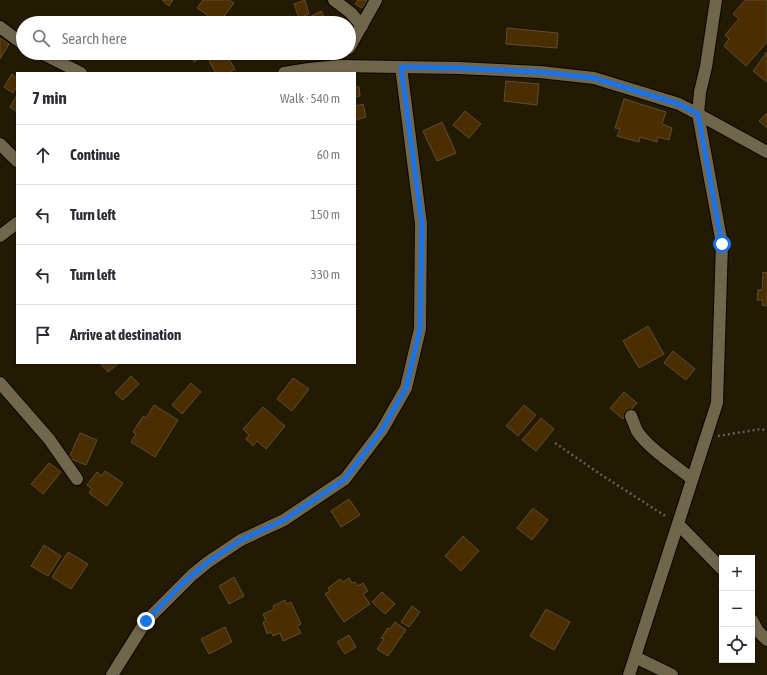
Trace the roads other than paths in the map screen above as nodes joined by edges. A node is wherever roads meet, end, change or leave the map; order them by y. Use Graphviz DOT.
graph roads {
  1 [pos="334,0"];
  2 [pos="376,0"];
  3 [pos="716,0"];
  4 [pos="354,16"];
  5 [pos="356,19"];
  6 [pos="362,26"];
  7 [pos="0,27"];
  8 [pos="356,36"];
  9 [pos="16,39"];
  10 [pos="55,60"];
  11 [pos="342,60"];
  12 [pos="339,66"];
  13 [pos="401,67"];
  14 [pos="78,72"];
  15 [pos="289,72"];
  16 [pos="698,114"];
  17 [pos="0,144"];
  18 [pos="767,152"];
  19 [pos="16,160"];
  20 [pos="16,224"];
  21 [pos="0,236"];
  22 [pos="0,383"];
  23 [pos="631,416"];
  24 [pos="77,479"];
  25 [pos="692,479"];
  26 [pos="678,524"];
  27 [pos="719,565"];
  28 [pos="755,626"];
  29 [pos="767,640"];
  30 [pos="635,657"];
  31 [pos="112,675"];
  32 [pos="629,675"];
  33 [pos="672,675"];
  1 -- 4 [label="street"];
  2 -- 6 [label="street"];
  3 -- 16 [label="street"];
  5 -- 6 [label="street"];
  6 -- 8 [label="street"];
  7 -- 9 [label="street"];
  10 -- 14 [label="street"];
  11 -- 12 [label="street"];
  12 -- 13 [label="street"];
  12 -- 15 [label="street"];
  13 -- 16 [label="street"];
  13 -- 31 [label="street"];
  16 -- 18 [label="street"];
  16 -- 25 [label="street"];
  17 -- 19 [label="street"];
  20 -- 21 [label="street"];
  22 -- 24 [label="street"];
  23 -- 25 [label="street"];
  25 -- 26 [label="street"];
  26 -- 27 [label="street"];
  26 -- 30 [label="street"];
  28 -- 29 [label="street"];
  30 -- 32 [label="street"];
  30 -- 33 [label="street"];
}
